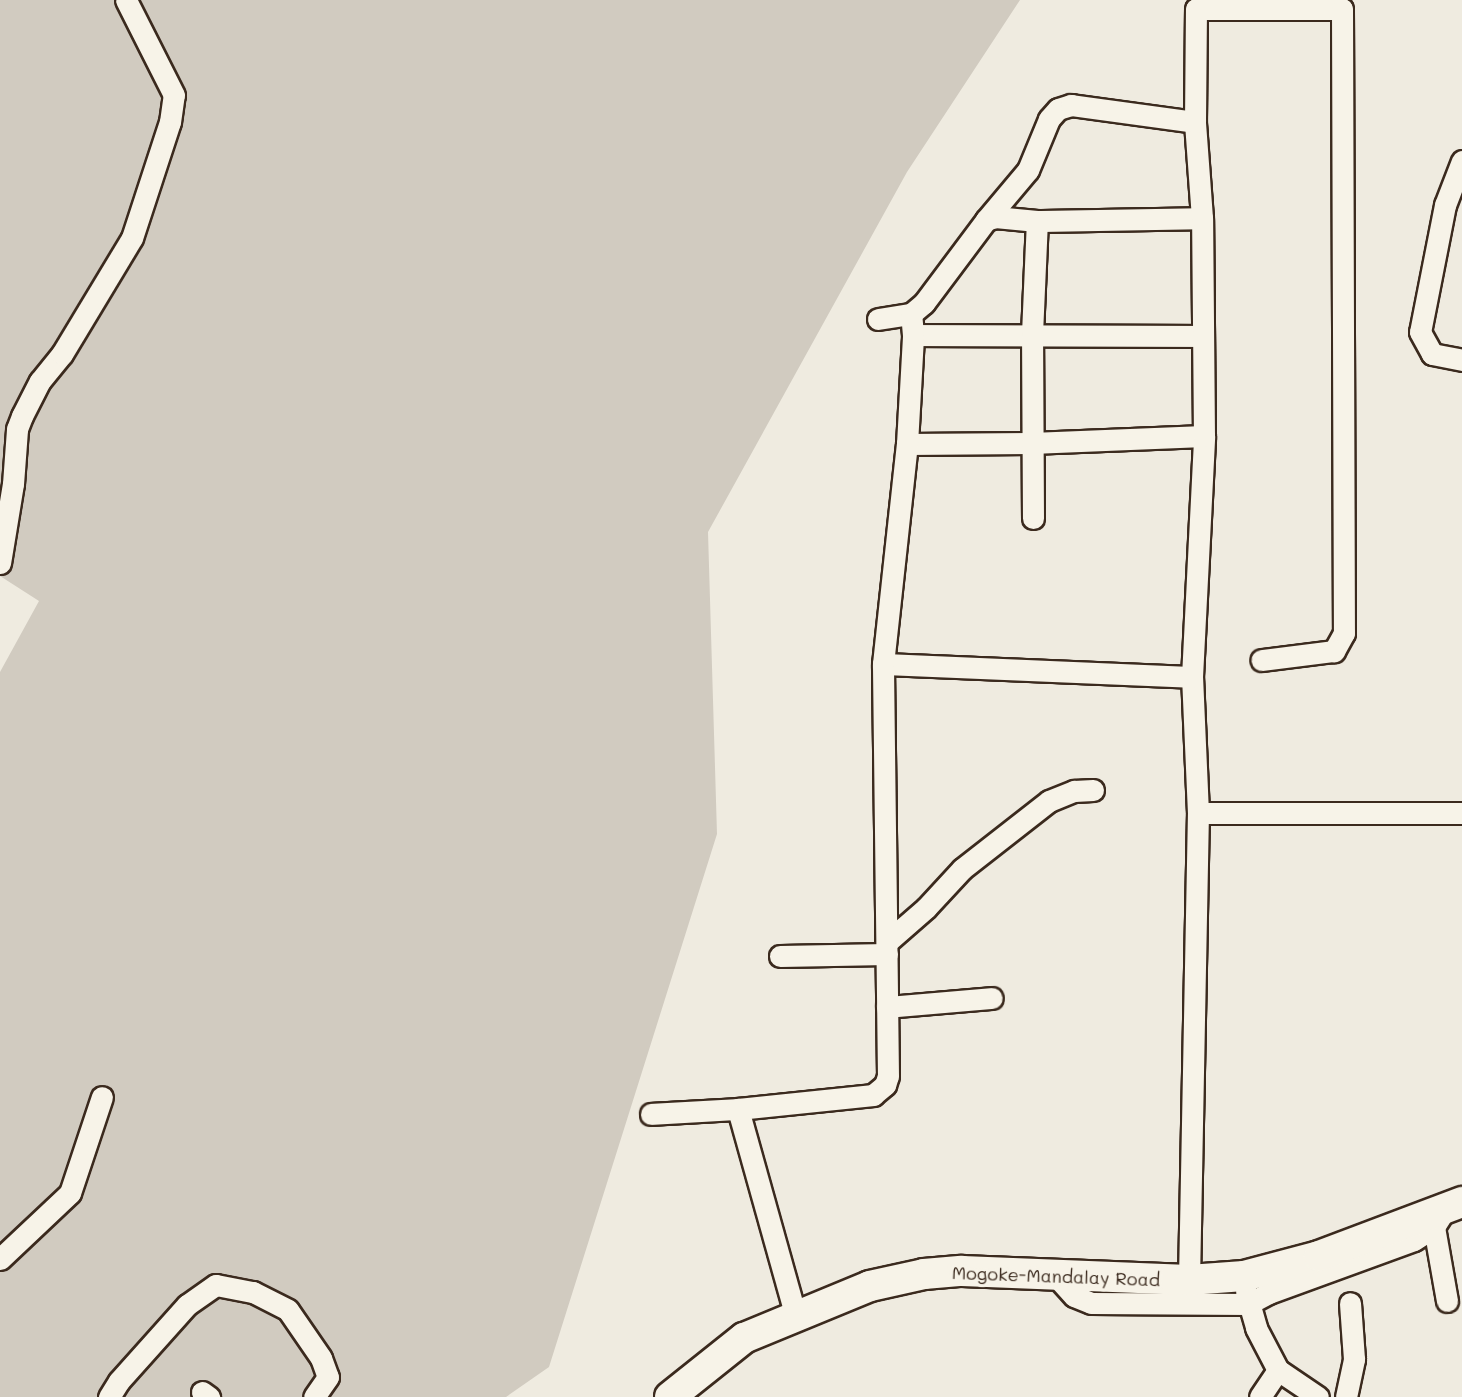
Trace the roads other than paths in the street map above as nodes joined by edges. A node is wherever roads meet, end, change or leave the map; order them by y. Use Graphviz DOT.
graph roads {
  1 [pos="126,0"];
  2 [pos="1195,122"];
  3 [pos="1461,167"];
  4 [pos="1202,218"];
  5 [pos="986,220"];
  6 [pos="1037,221"];
  7 [pos="878,319"];
  8 [pos="912,324"];
  9 [pos="1032,334"];
  10 [pos="1201,337"];
  11 [pos="1462,360"];
  12 [pos="1204,436"];
  13 [pos="1031,443"];
  14 [pos="907,444"];
  15 [pos="1033,518"];
  16 [pos="0,564"];
  17 [pos="1262,660"];
  18 [pos="883,664"];
  19 [pos="1192,677"];
  20 [pos="1093,790"];
  21 [pos="1198,813"];
  22 [pos="1462,813"];
  23 [pos="887,948"];
  24 [pos="780,956"];
  25 [pos="992,998"];
  26 [pos="887,1007"];
  27 [pos="102,1097"];
  28 [pos="738,1109"];
  29 [pos="651,1114"];
  30 [pos="1447,1212"];
  31 [pos="0,1259"];
  32 [pos="1055,1275"];
  33 [pos="1189,1280"];
  34 [pos="1246,1290"];
  35 [pos="1447,1301"];
  36 [pos="1350,1303"];
  37 [pos="796,1317"];
  38 [pos="1278,1370"];
  39 [pos="109,1397"];
  40 [pos="314,1397"];
  41 [pos="670,1397"];
  42 [pos="1260,1397"];
  43 [pos="1318,1397"];
  44 [pos="1346,1397"];
  1 -- 16 [label="street"];
  2 -- 4 [label="street"];
  2 -- 5 [label="street"];
  2 -- 17 [label="street"];
  3 -- 11 [label="street"];
  4 -- 6 [label="street"];
  4 -- 10 [label="street"];
  5 -- 6 [label="street"];
  5 -- 8 [label="street"];
  6 -- 9 [label="street"];
  7 -- 8 [label="street"];
  8 -- 9 [label="street"];
  8 -- 14 [label="street"];
  9 -- 10 [label="street"];
  9 -- 13 [label="street"];
  10 -- 12 [label="street"];
  12 -- 13 [label="street"];
  12 -- 19 [label="street"];
  13 -- 14 [label="street"];
  13 -- 15 [label="street"];
  14 -- 18 [label="street"];
  18 -- 19 [label="street"];
  18 -- 23 [label="street"];
  19 -- 21 [label="street"];
  20 -- 23 [label="street"];
  21 -- 22 [label="street"];
  21 -- 33 [label="street"];
  23 -- 24 [label="street"];
  23 -- 26 [label="street"];
  25 -- 26 [label="street"];
  26 -- 28 [label="street"];
  27 -- 31 [label="street"];
  28 -- 29 [label="street"];
  28 -- 37 [label="street"];
  30 -- 34 [label="highway, Mogoke-Mandalay Road"];
  30 -- 35 [label="street"];
  32 -- 33 [label="highway, Mogoke-Mandalay Road"];
  32 -- 34 [label="street"];
  32 -- 37 [label="highway, Mogoke-Mandalay Road"];
  33 -- 34 [label="highway, Mogoke-Mandalay Road"];
  34 -- 38 [label="street"];
  36 -- 44 [label="street"];
  37 -- 41 [label="highway, Mogoke-Mandalay Road"];
  38 -- 42 [label="street"];
  38 -- 43 [label="street"];
  39 -- 40 [label="street"];
}
